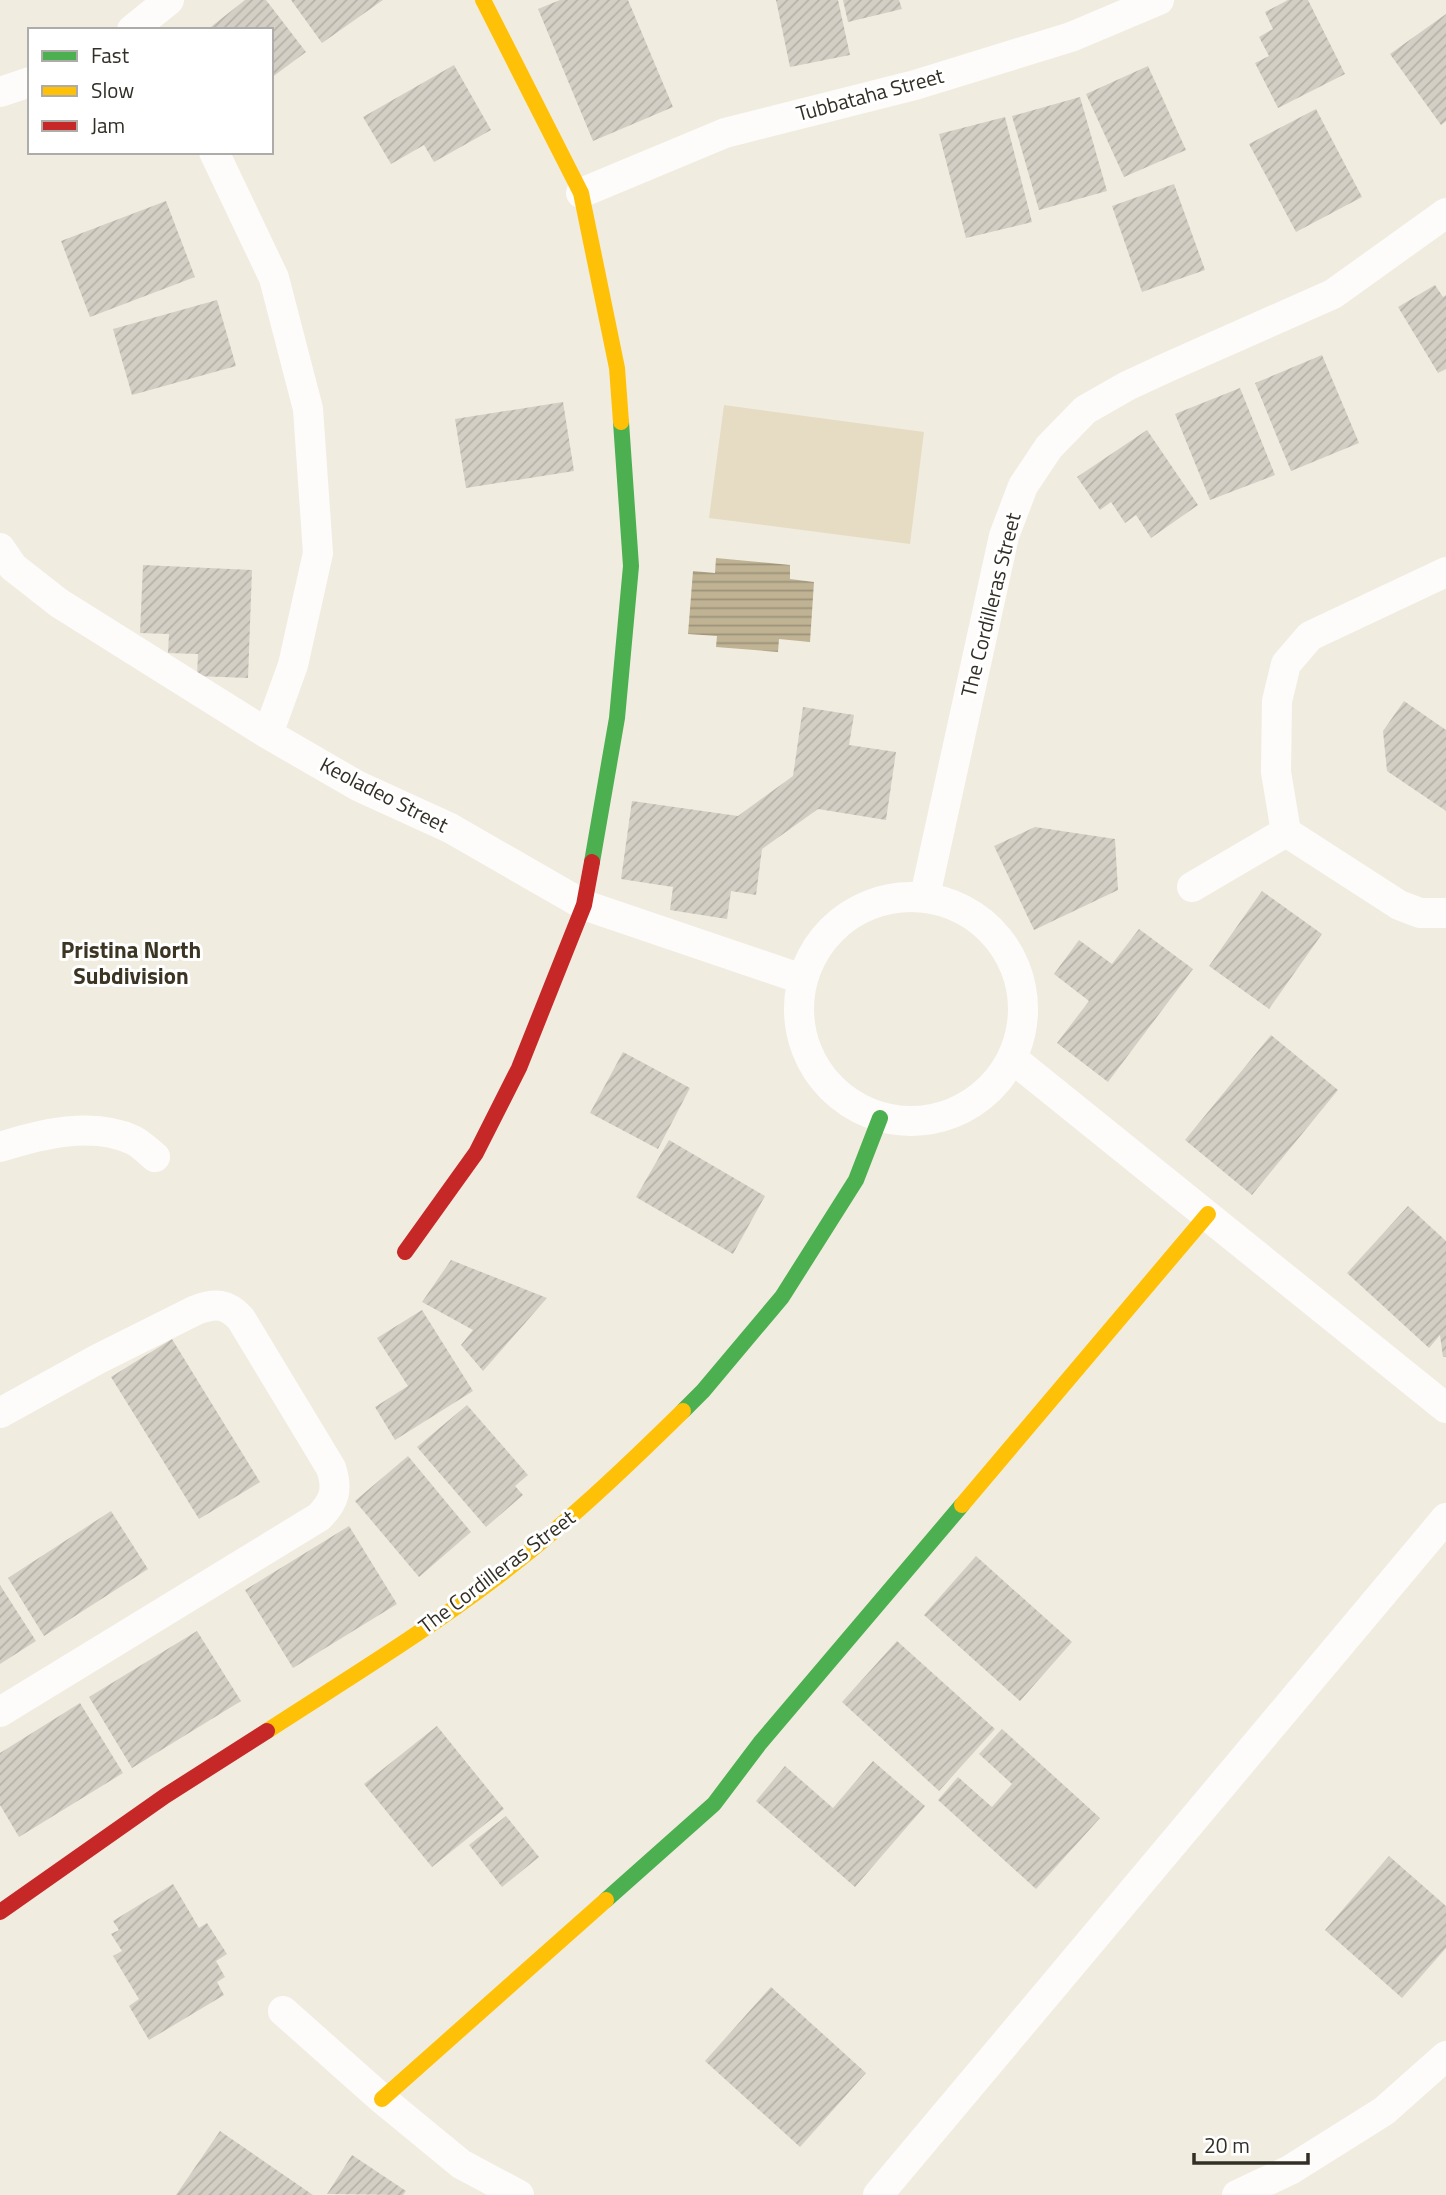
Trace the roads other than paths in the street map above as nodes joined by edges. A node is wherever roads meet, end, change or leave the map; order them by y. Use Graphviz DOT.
graph roads {
  1 [pos="169,0"];
  2 [pos="483,0"];
  3 [pos="1159,0"];
  4 [pos="137,28"];
  5 [pos="28,83"];
  6 [pos="0,92"];
  7 [pos="215,154"];
  8 [pos="581,193"];
  9 [pos="1446,213"];
  10 [pos="0,548"];
  11 [pos="1446,572"];
  12 [pos="268,734"];
  13 [pos="1286,832"];
  14 [pos="1192,887"];
  15 [pos="925,896"];
  16 [pos="584,905"];
  17 [pos="1446,913"];
  18 [pos="802,979"];
  19 [pos="1013,1059"];
  20 [pos="880,1118"];
  21 [pos="0,1147"];
  22 [pos="155,1157"];
  23 [pos="1208,1214"];
  24 [pos="405,1252"];
  25 [pos="1446,1408"];
  26 [pos="0,1413"];
  27 [pos="1446,1518"];
  28 [pos="0,1712"];
  29 [pos="0,1912"];
  30 [pos="283,2011"];
  31 [pos="1446,2056"];
  32 [pos="382,2099"];
  33 [pos="519,2195"];
  34 [pos="878,2195"];
  35 [pos="1237,2195"];
  1 -- 4 [label="street"];
  2 -- 8 [label="street"];
  3 -- 8 [label="street, Tubbataha Street"];
  5 -- 6 [label="street"];
  7 -- 12 [label="street"];
  8 -- 16 [label="street"];
  9 -- 15 [label="street, The Cordilleras Street"];
  10 -- 12 [label="street, Keoladeo Street"];
  11 -- 13 [label="street"];
  12 -- 16 [label="street, Keoladeo Street"];
  13 -- 14 [label="street"];
  13 -- 17 [label="street"];
  15 -- 18 [label="street"];
  15 -- 19 [label="street"];
  16 -- 18 [label="street, Keoladeo Street"];
  16 -- 24 [label="street"];
  18 -- 20 [label="street"];
  19 -- 20 [label="street"];
  19 -- 23 [label="street"];
  20 -- 29 [label="street, The Cordilleras Street"];
  21 -- 22 [label="street"];
  23 -- 25 [label="street"];
  23 -- 32 [label="street"];
  26 -- 28 [label="street"];
  27 -- 34 [label="street"];
  30 -- 32 [label="street"];
  31 -- 35 [label="street"];
  32 -- 33 [label="street"];
}
